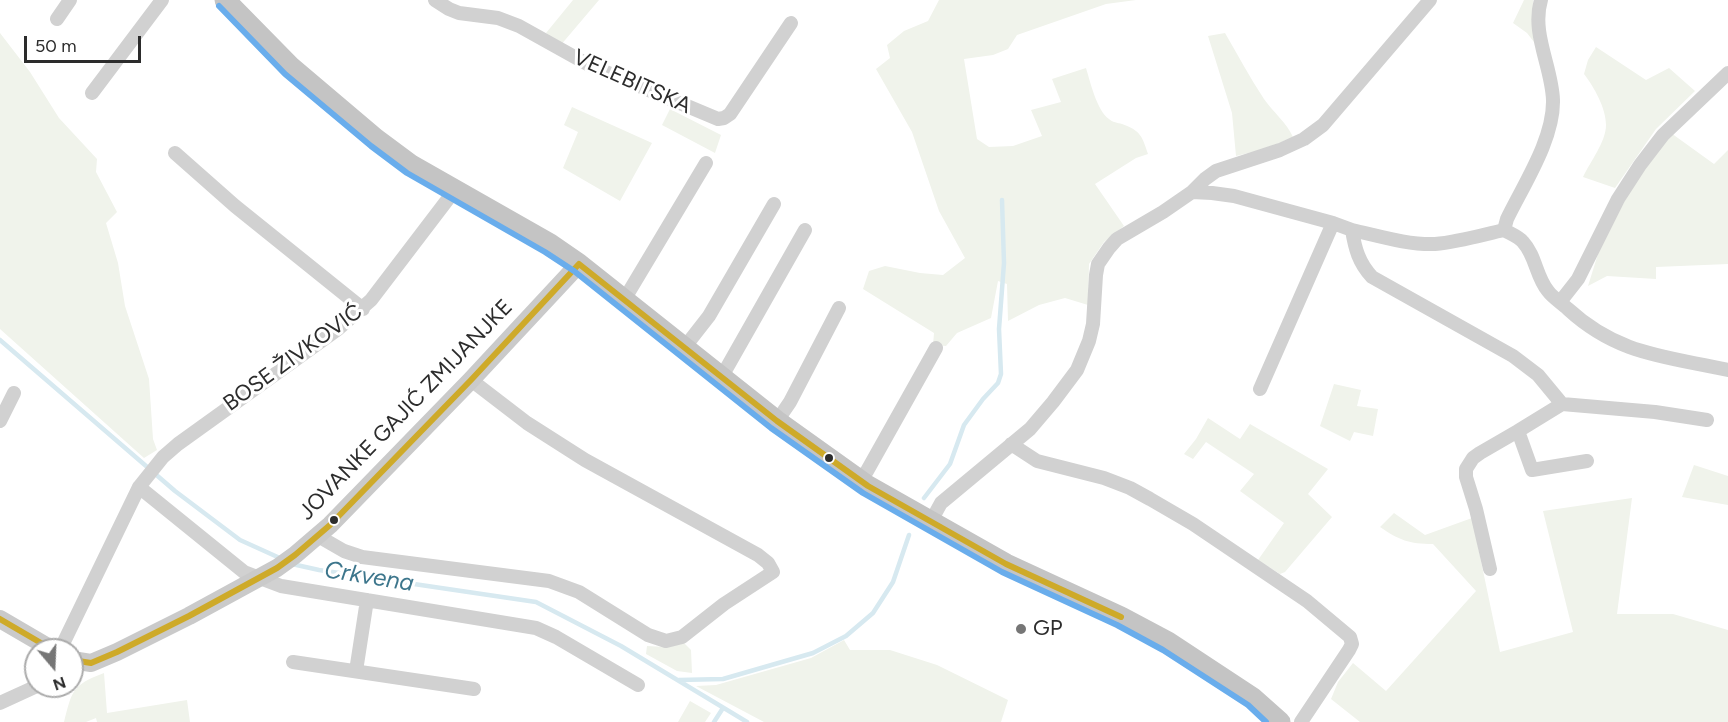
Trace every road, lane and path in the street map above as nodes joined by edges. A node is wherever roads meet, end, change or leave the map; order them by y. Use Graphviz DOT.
graph roads {
  1 [pos="70,0"];
  2 [pos="162,0"];
  3 [pos="225,0"];
  4 [pos="435,0"];
  5 [pos="1430,0"];
  6 [pos="1541,0"];
  7 [pos="57,19"];
  8 [pos="791,23"];
  9 [pos="1728,73"];
  10 [pos="93,93"];
  11 [pos="175,153"];
  12 [pos="706,163"];
  13 [pos="453,189"];
  14 [pos="1192,192"];
  15 [pos="774,204"];
  16 [pos="1333,223"];
  17 [pos="805,230"];
  18 [pos="1352,230"];
  19 [pos="1504,230"];
  20 [pos="579,264"];
  21 [pos="624,300"];
  22 [pos="1560,302"];
  23 [pos="839,308"];
  24 [pos="363,309"];
  25 [pos="684,348"];
  26 [pos="936,348"];
  27 [pos="1728,370"];
  28 [pos="721,378"];
  29 [pos="471,380"];
  30 [pos="1260,390"];
  31 [pos="14,393"];
  32 [pos="1562,404"];
  33 [pos="1707,420"];
  34 [pos="0,421"];
  35 [pos="777,421"];
  36 [pos="1518,431"];
  37 [pos="1011,444"];
  38 [pos="1587,461"];
  39 [pos="859,480"];
  40 [pos="142,483"];
  41 [pos="930,523"];
  42 [pos="318,536"];
  43 [pos="1490,569"];
  44 [pos="258,578"];
  45 [pos="367,600"];
  46 [pos="0,619"];
  47 [pos="32,638"];
  48 [pos="66,638"];
  49 [pos="293,662"];
  50 [pos="84,663"];
  51 [pos="356,671"];
  52 [pos="639,685"];
  53 [pos="474,689"];
  54 [pos="24,692"];
  55 [pos="0,703"];
  56 [pos="1280,722"];
  57 [pos="1300,722"];
  1 -- 7 [label="street"];
  2 -- 10 [label="street"];
  3 -- 13 [label="main road"];
  4 -- 8 [label="street, VELEBITSKA"];
  5 -- 14 [label="street"];
  6 -- 19 [label="street"];
  9 -- 22 [label="street"];
  11 -- 24 [label="street"];
  12 -- 21 [label="street"];
  13 -- 20 [label="main road"];
  13 -- 24 [label="street, BOSE ŽIVKOVIĆ"];
  14 -- 16 [label="street"];
  14 -- 37 [label="street"];
  15 -- 25 [label="street"];
  16 -- 18 [label="street"];
  16 -- 30 [label="street"];
  17 -- 28 [label="street"];
  18 -- 19 [label="street"];
  18 -- 32 [label="street"];
  19 -- 22 [label="street"];
  20 -- 21 [label="main road"];
  20 -- 29 [label="street, JOVANKE GAJIĆ ZMIJANJKE"];
  21 -- 25 [label="main road"];
  22 -- 27 [label="street"];
  23 -- 35 [label="street"];
  24 -- 40 [label="street, BOSE ŽIVKOVIĆ"];
  25 -- 28 [label="main road"];
  26 -- 39 [label="street"];
  28 -- 35 [label="main road"];
  29 -- 42 [label="street, JOVANKE GAJIĆ ZMIJANJKE"];
  29 -- 42 [label="street"];
  31 -- 34 [label="street"];
  32 -- 33 [label="street"];
  32 -- 36 [label="street"];
  35 -- 39 [label="main road"];
  36 -- 38 [label="street"];
  36 -- 43 [label="street"];
  37 -- 41 [label="street"];
  37 -- 57 [label="street"];
  39 -- 41 [label="main road"];
  40 -- 44 [label="street"];
  40 -- 48 [label="street"];
  41 -- 56 [label="main road"];
  42 -- 44 [label="street, JOVANKE GAJIĆ ZMIJANJKE"];
  44 -- 45 [label="street"];
  44 -- 50 [label="street, JOVANKE GAJIĆ ZMIJANJKE"];
  45 -- 51 [label="street"];
  45 -- 52 [label="street"];
  46 -- 47 [label="street"];
  49 -- 51 [label="street"];
  51 -- 53 [label="street"];
  54 -- 55 [label="street"];
}
